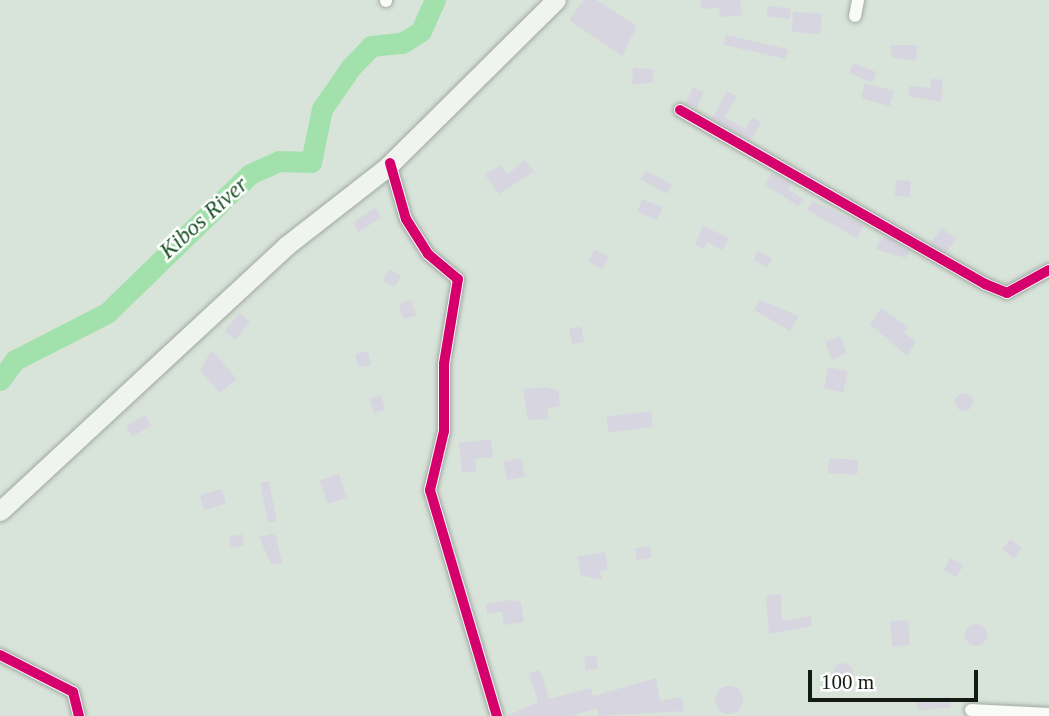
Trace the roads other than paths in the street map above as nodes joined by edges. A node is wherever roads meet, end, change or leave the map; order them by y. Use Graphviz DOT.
graph roads {
  1 [pos="556,0"];
  2 [pos="858,0"];
  3 [pos="855,16"];
  4 [pos="680,110"];
  5 [pos="390,163"];
  6 [pos="1049,270"];
  7 [pos="0,511"];
  8 [pos="0,655"];
  9 [pos="971,710"];
  10 [pos="1049,714"];
  11 [pos="79,716"];
  12 [pos="497,716"];
  1 -- 5 [label="main road"];
  2 -- 3 [label="street"];
  4 -- 6 [label="street"];
  5 -- 7 [label="main road"];
  5 -- 12 [label="street"];
  8 -- 11 [label="street"];
  9 -- 10 [label="street"];
}
